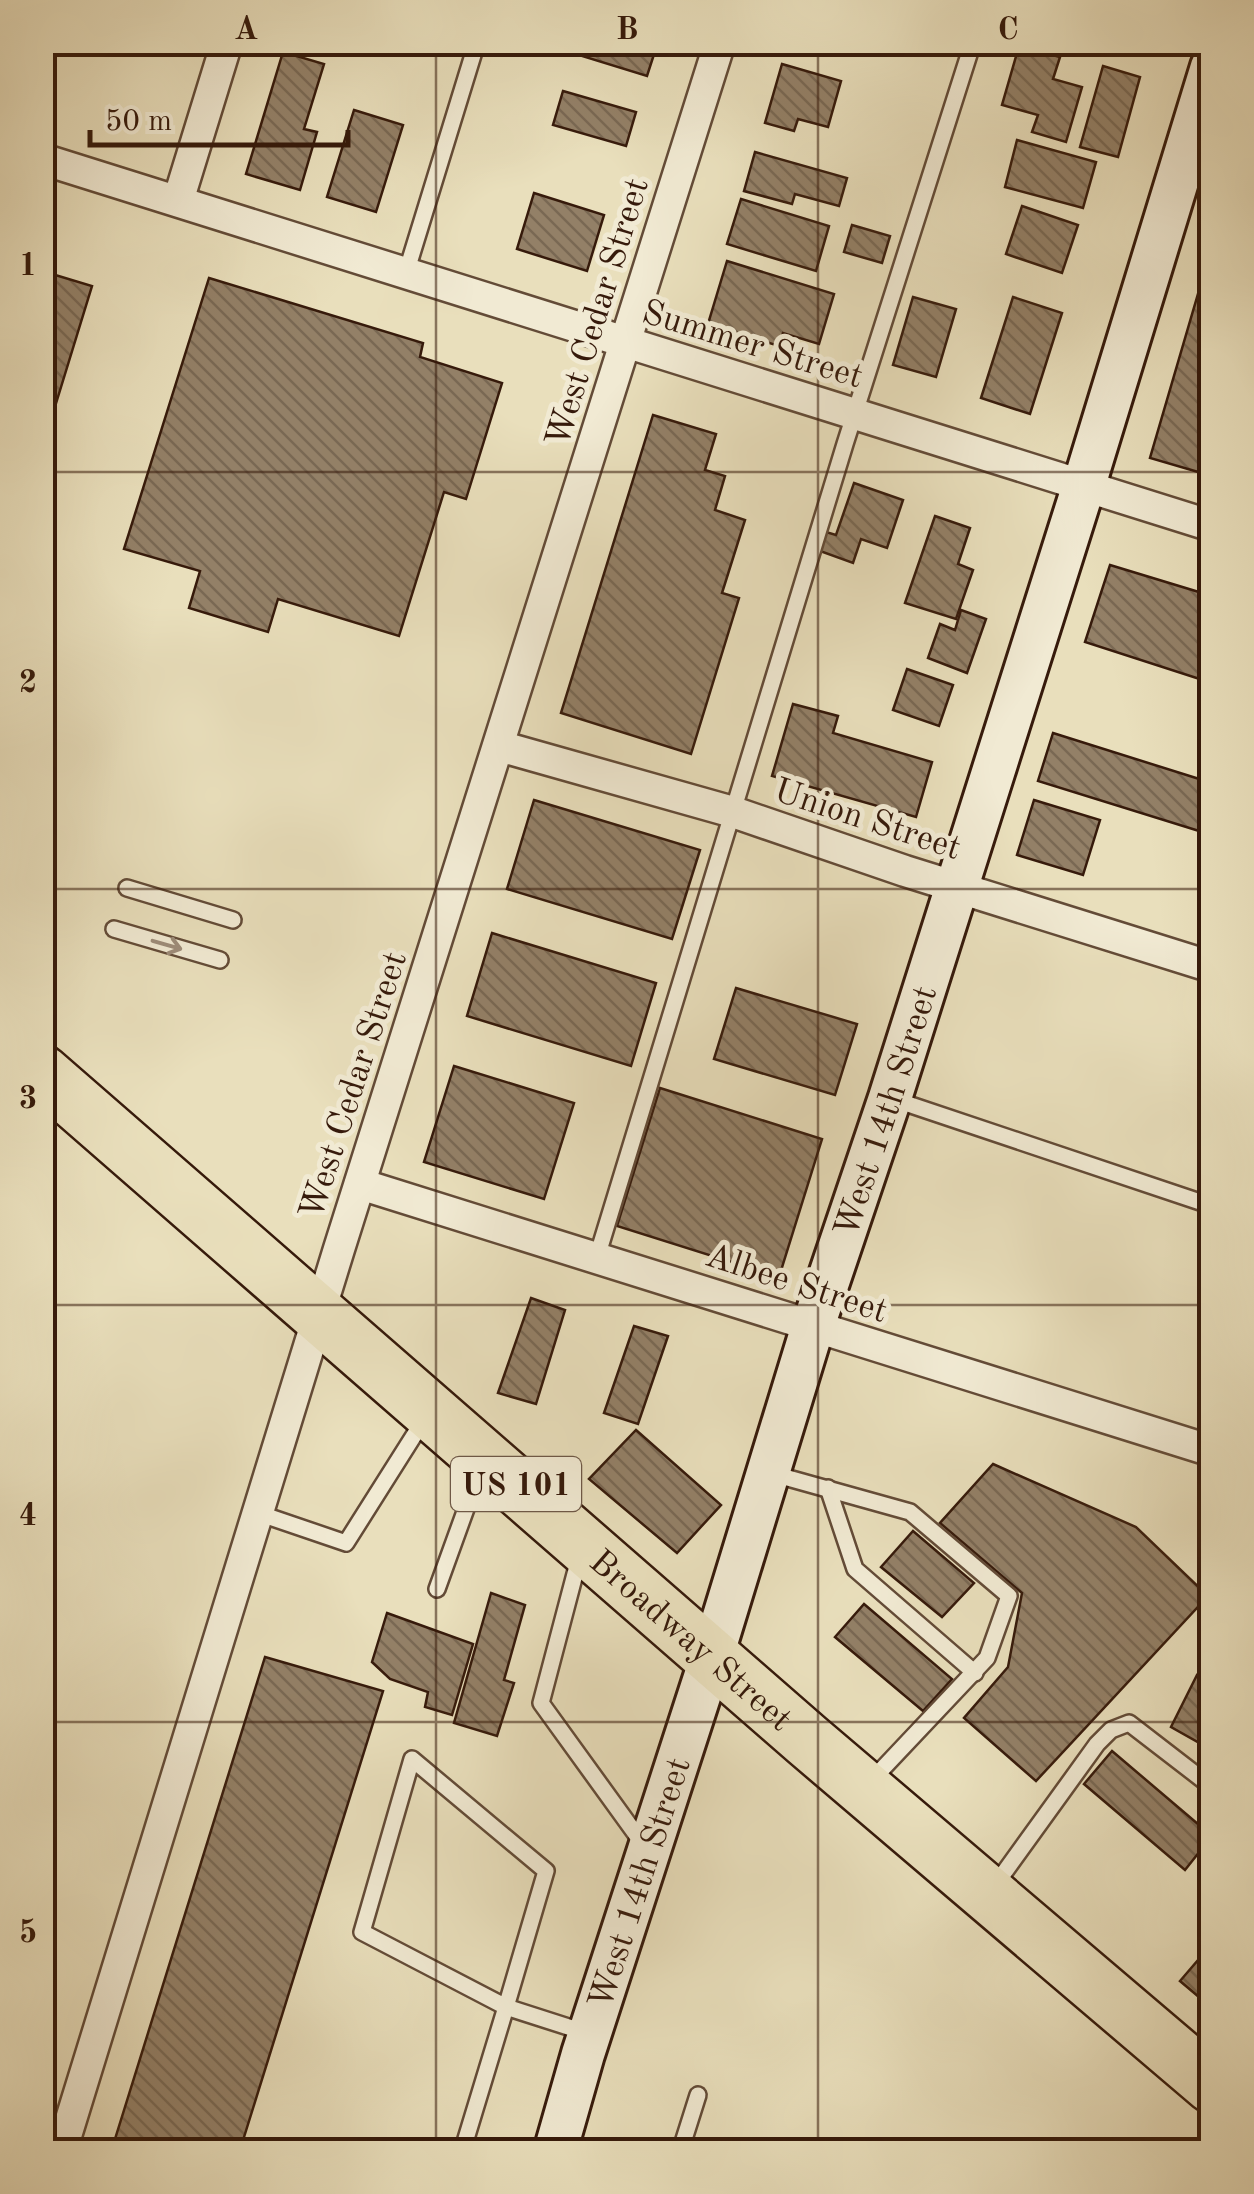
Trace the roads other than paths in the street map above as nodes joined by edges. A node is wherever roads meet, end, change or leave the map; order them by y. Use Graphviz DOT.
graph roads {
  1 [pos="228,42"];
  2 [pos="477,42"];
  3 [pos="720,42"];
  4 [pos="973,42"];
  5 [pos="1212,67"];
  6 [pos="42,159"];
  7 [pos="178,201"];
  8 [pos="406,273"];
  9 [pos="625,343"];
  10 [pos="857,414"];
  11 [pos="1084,485"];
  12 [pos="1212,526"];
  13 [pos="498,746"];
  14 [pos="733,812"];
  15 [pos="955,886"];
  16 [pos="127,888"];
  17 [pos="232,920"];
  18 [pos="114,929"];
  19 [pos="220,960"];
  20 [pos="1212,967"];
  21 [pos="42,1073"];
  22 [pos="890,1098"];
  23 [pos="360,1184"];
  24 [pos="1212,1206"];
  25 [pos="598,1257"];
  26 [pos="320,1312"];
  27 [pos="813,1326"];
  28 [pos="430,1409"];
  29 [pos="1212,1451"];
  30 [pos="485,1456"];
  31 [pos="770,1473"];
  32 [pos="828,1488"];
  33 [pos="258,1513"];
  34 [pos="584,1543"];
  35 [pos="437,1589"];
  36 [pos="712,1656"];
  37 [pos="974,1672"];
  38 [pos="1212,1787"];
  39 [pos="864,1789"];
  40 [pos="648,1852"];
  41 [pos="988,1894"];
  42 [pos="506,2007"];
  43 [pos="589,2034"];
  44 [pos="1212,2085"];
  45 [pos="698,2095"];
  46 [pos="61,2152"];
  47 [pos="462,2152"];
  48 [pos="555,2152"];
  49 [pos="680,2152"];
  1 -- 7 [label="street"];
  2 -- 8 [label="lane"];
  3 -- 9 [label="street, West Cedar Street"];
  4 -- 10 [label="lane"];
  5 -- 11 [label="street, West 14th Street"];
  6 -- 7 [label="street, Summer Street"];
  7 -- 8 [label="street, Summer Street"];
  8 -- 9 [label="street, Summer Street"];
  9 -- 10 [label="street, Summer Street"];
  9 -- 13 [label="street, West Cedar Street"];
  10 -- 11 [label="street, Summer Street"];
  10 -- 14 [label="lane"];
  11 -- 12 [label="street, Summer Street"];
  11 -- 15 [label="street, West 14th Street"];
  13 -- 14 [label="street, Union Street"];
  13 -- 23 [label="street, West Cedar Street"];
  14 -- 15 [label="street, Union Street"];
  14 -- 25 [label="lane"];
  15 -- 20 [label="street, Union Street"];
  15 -- 22 [label="street, West 14th Street"];
  16 -- 17 [label="lane"];
  18 -- 19 [label="lane, one-way"];
  21 -- 26 [label="highway, Broadway Street / US 101"];
  22 -- 24 [label="lane"];
  22 -- 27 [label="street, West 14th Street"];
  23 -- 25 [label="street, Albee Street"];
  23 -- 26 [label="street, West Cedar Street"];
  25 -- 27 [label="street, Albee Street"];
  26 -- 28 [label="highway, Broadway Street / US 101"];
  26 -- 33 [label="street, West Cedar Street"];
  27 -- 29 [label="street, Albee Street"];
  27 -- 31 [label="street, West 14th Street"];
  28 -- 30 [label="highway, Broadway Street / US 101"];
  28 -- 33 [label="lane"];
  30 -- 34 [label="highway, Broadway Street / US 101"];
  30 -- 35 [label="lane"];
  31 -- 32 [label="lane"];
  31 -- 36 [label="street, West 14th Street"];
  32 -- 37 [label="lane"];
  32 -- 37 [label="lane"];
  33 -- 46 [label="street, West Cedar Street"];
  34 -- 36 [label="highway, Broadway Street / US 101"];
  34 -- 40 [label="lane"];
  36 -- 39 [label="highway, Broadway Street / US 101"];
  36 -- 40 [label="street, West 14th Street"];
  37 -- 39 [label="lane"];
  38 -- 41 [label="lane"];
  39 -- 41 [label="highway, Broadway Street / US 101"];
  40 -- 43 [label="street, West 14th Street"];
  41 -- 44 [label="highway, Broadway Street / US 101"];
  42 -- 42 [label="lane"];
  42 -- 43 [label="lane"];
  42 -- 47 [label="lane"];
  43 -- 48 [label="street, West 14th Street"];
  45 -- 49 [label="lane"];
}
